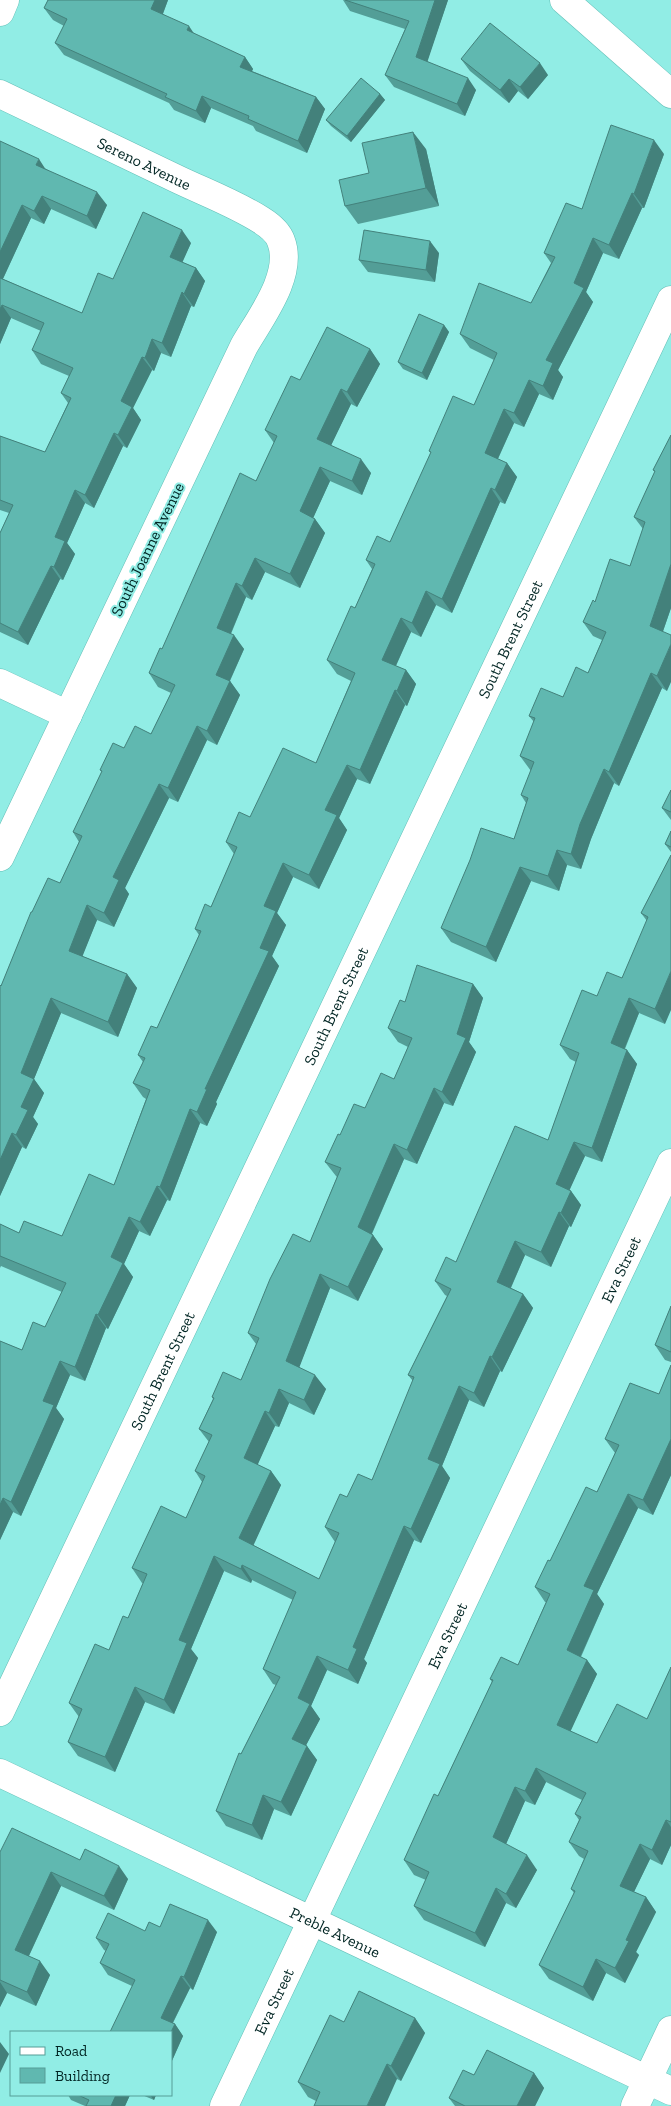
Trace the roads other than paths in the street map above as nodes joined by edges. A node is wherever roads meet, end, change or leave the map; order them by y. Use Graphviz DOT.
graph roads {
  1 [pos="6,0"];
  2 [pos="564,0"];
  3 [pos="0,12"];
  4 [pos="0,94"];
  5 [pos="671,94"];
  6 [pos="281,240"];
  7 [pos="671,300"];
  8 [pos="0,683"];
  9 [pos="68,715"];
  10 [pos="0,857"];
  11 [pos="671,1164"];
  12 [pos="0,1712"];
  13 [pos="0,1772"];
  14 [pos="312,1921"];
  15 [pos="671,2030"];
  16 [pos="659,2085"];
  17 [pos="224,2106"];
  18 [pos="634,2106"];
  1 -- 3 [label="street"];
  2 -- 5 [label="street"];
  4 -- 6 [label="street, Sereno Avenue"];
  6 -- 9 [label="street, South Joanne Avenue"];
  7 -- 12 [label="street, South Brent Street"];
  8 -- 9 [label="street"];
  9 -- 10 [label="street, South Joanne Avenue"];
  11 -- 14 [label="street, Eva Street"];
  13 -- 14 [label="street, Preble Avenue"];
  14 -- 16 [label="street, Preble Avenue"];
  14 -- 17 [label="street, Eva Street"];
  15 -- 16 [label="street"];
  16 -- 18 [label="street"];
}
